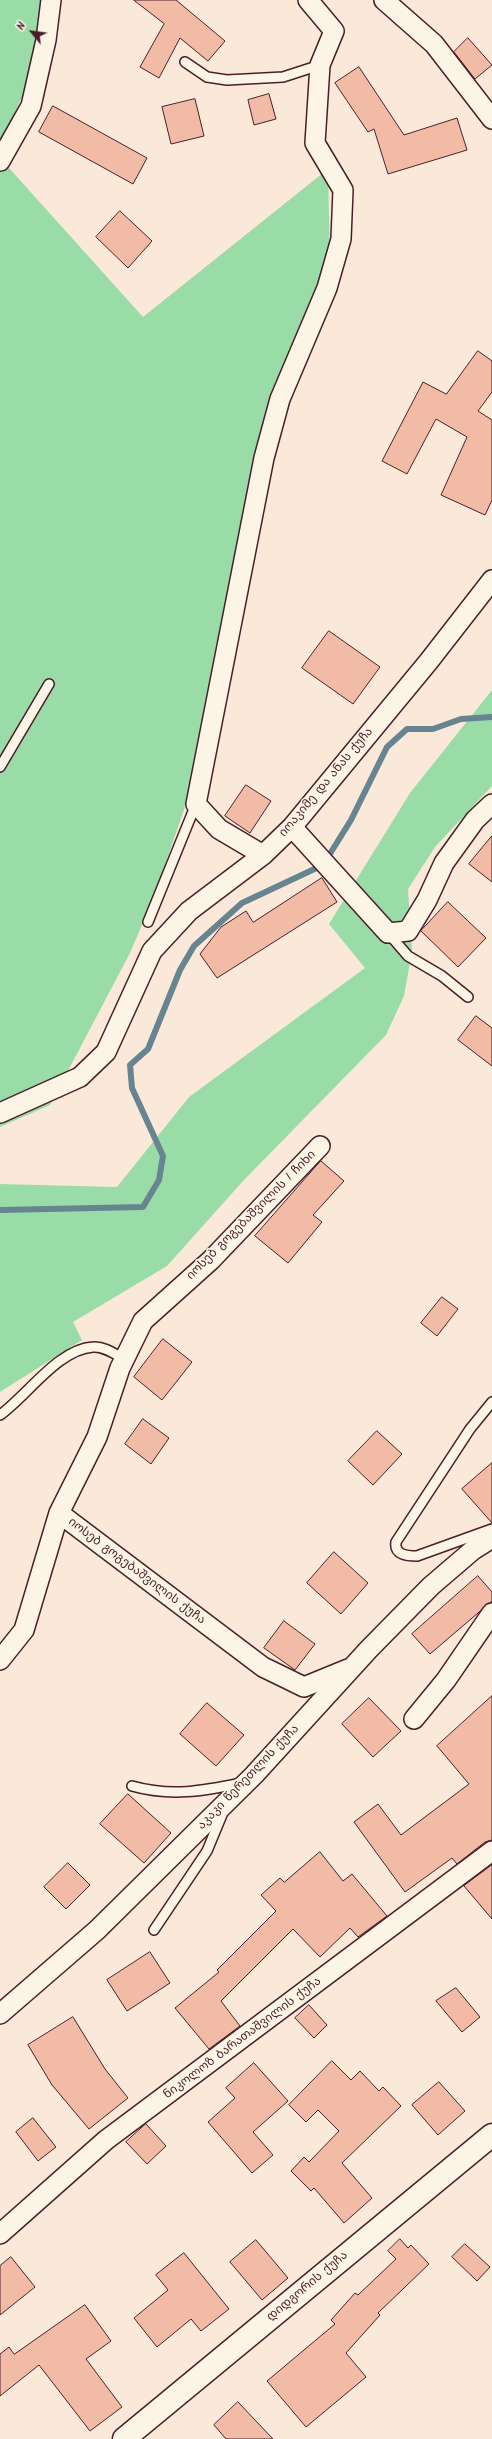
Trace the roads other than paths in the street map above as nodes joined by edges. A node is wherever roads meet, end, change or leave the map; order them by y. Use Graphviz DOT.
graph roads {
  1 [pos="52,0"];
  2 [pos="308,0"];
  3 [pos="384,0"];
  4 [pos="185,62"];
  5 [pos="320,65"];
  6 [pos="492,119"];
  7 [pos="0,158"];
  8 [pos="492,580"];
  9 [pos="49,684"];
  10 [pos="0,767"];
  11 [pos="196,804"];
  12 [pos="492,804"];
  13 [pos="292,827"];
  14 [pos="263,855"];
  15 [pos="148,922"];
  16 [pos="388,933"];
  17 [pos="468,998"];
  18 [pos="0,1113"];
  19 [pos="320,1146"];
  20 [pos="124,1359"];
  21 [pos="492,1402"];
  22 [pos="0,1415"];
  23 [pos="59,1513"];
  24 [pos="492,1529"];
  25 [pos="492,1538"];
  26 [pos="492,1613"];
  27 [pos="0,1660"];
  28 [pos="354,1666"];
  29 [pos="414,1719"];
  30 [pos="248,1781"];
  31 [pos="132,1786"];
  32 [pos="226,1803"];
  33 [pos="492,1851"];
  34 [pos="154,1930"];
  35 [pos="0,2014"];
  36 [pos="492,2135"];
  37 [pos="0,2234"];
  38 [pos="124,2439"];
  1 -- 7 [label="street"];
  2 -- 5 [label="street"];
  3 -- 6 [label="street"];
  4 -- 5 [label="lane"];
  5 -- 11 [label="street"];
  8 -- 13 [label="street, იოაკიმე და ანას ქუჩა"];
  9 -- 10 [label="lane"];
  11 -- 14 [label="street"];
  11 -- 15 [label="lane"];
  12 -- 16 [label="street"];
  13 -- 14 [label="street, იოაკიმე და ანას ქუჩა"];
  13 -- 16 [label="street"];
  14 -- 18 [label="street, იოაკიმე და ანას ქუჩა"];
  16 -- 17 [label="lane"];
  19 -- 20 [label="street, იოსებ გოგებაშვილის I ჩიხი"];
  20 -- 22 [label="lane"];
  20 -- 23 [label="street, იოსებ გოგებაშვილის I ჩიხი"];
  21 -- 24 [label="lane"];
  23 -- 27 [label="street, იოსებ გოგებაშვილის ქუჩა"];
  23 -- 28 [label="street, იოსებ გოგებაშვილის ქუჩა"];
  25 -- 28 [label="street, აკაკი წერეთლის ქუჩა"];
  26 -- 29 [label="street"];
  28 -- 30 [label="street, აკაკი წერეთლის ქუჩა"];
  30 -- 31 [label="lane"];
  30 -- 32 [label="street, აკაკი წერეთლის ქუჩა"];
  32 -- 34 [label="lane"];
  32 -- 35 [label="street, აკაკი წერეთლის ქუჩა"];
  33 -- 37 [label="street, ნიკოლოზ ბარათაშვილის ქუჩა"];
  36 -- 38 [label="street, დიდგორის ქუჩა"];
}
